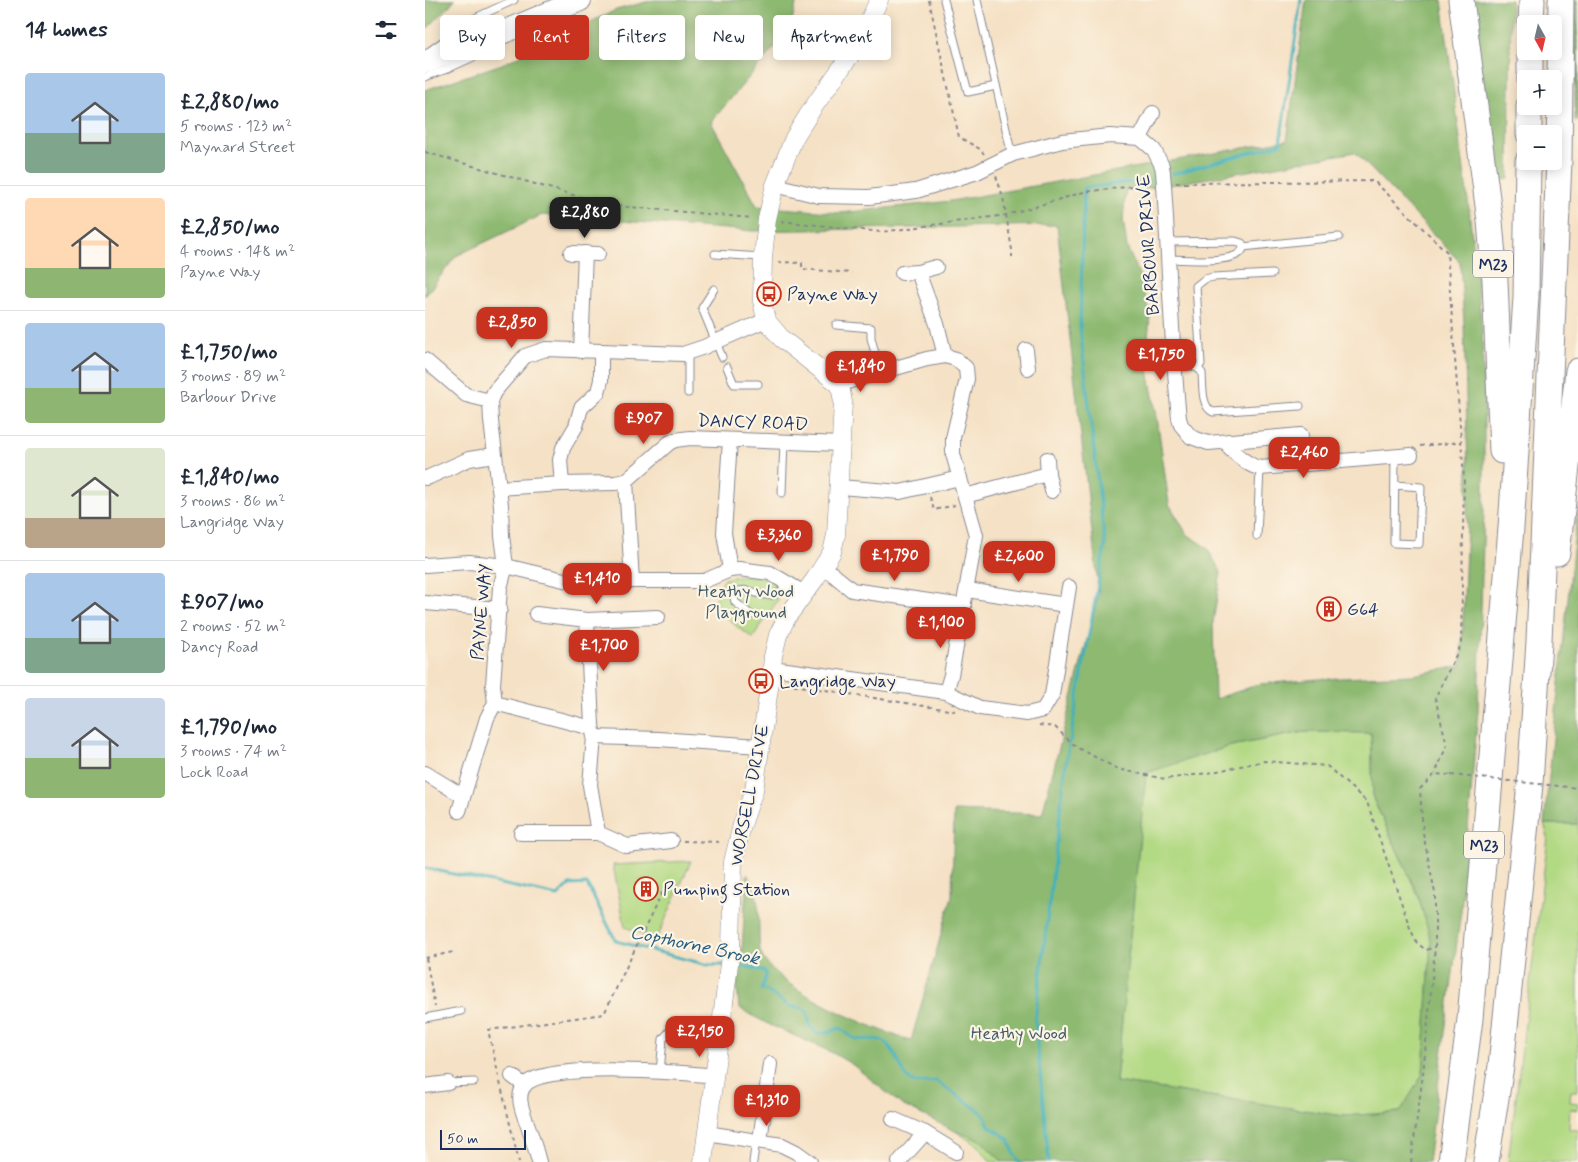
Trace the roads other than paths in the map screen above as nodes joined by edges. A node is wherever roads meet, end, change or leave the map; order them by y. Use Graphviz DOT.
graph roads {
  1 [pos="515,0"];
  2 [pos="580,0"];
  3 [pos="866,0"];
  4 [pos="879,0"];
  5 [pos="944,0"];
  6 [pos="977,0"];
  7 [pos="1461,0"];
  8 [pos="1532,0"];
  9 [pos="1561,0"];
  10 [pos="867,15"];
  11 [pos="872,15"];
  12 [pos="1531,15"];
  13 [pos="505,31"];
  14 [pos="425,55"];
  15 [pos="440,56"];
  16 [pos="469,60"];
  17 [pos="847,60"];
  18 [pos="425,62"];
  19 [pos="425,77"];
  20 [pos="996,86"];
  21 [pos="1153,113"];
  22 [pos="1140,138"];
  23 [pos="1013,154"];
  24 [pos="1528,170"];
  25 [pos="775,185"];
  26 [pos="1339,237"];
  27 [pos="1168,242"];
  28 [pos="1243,247"];
  29 [pos="571,253"];
  30 [pos="715,254"];
  31 [pos="768,259"];
  32 [pos="1168,260"];
  33 [pos="936,267"];
  34 [pos="918,272"];
  35 [pos="902,273"];
  36 [pos="1272,274"];
  37 [pos="714,289"];
  38 [pos="766,320"];
  39 [pos="836,325"];
  40 [pos="716,342"];
  41 [pos="1026,350"];
  42 [pos="581,351"];
  43 [pos="601,352"];
  44 [pos="688,353"];
  45 [pos="945,356"];
  46 [pos="722,357"];
  47 [pos="425,360"];
  48 [pos="1174,367"];
  49 [pos="727,368"];
  50 [pos="1028,368"];
  51 [pos="1198,368"];
  52 [pos="1578,371"];
  53 [pos="881,372"];
  54 [pos="758,384"];
  55 [pos="840,385"];
  56 [pos="687,393"];
  57 [pos="490,401"];
  58 [pos="1299,406"];
  59 [pos="1301,435"];
  60 [pos="730,440"];
  61 [pos="1229,441"];
  62 [pos="784,442"];
  63 [pos="841,444"];
  64 [pos="494,455"];
  65 [pos="1411,455"];
  66 [pos="1395,457"];
  67 [pos="1047,459"];
  68 [pos="1260,468"];
  69 [pos="1048,474"];
  70 [pos="425,478"];
  71 [pos="960,478"];
  72 [pos="626,480"];
  73 [pos="562,484"];
  74 [pos="1395,485"];
  75 [pos="840,487"];
  76 [pos="499,488"];
  77 [pos="1052,491"];
  78 [pos="782,493"];
  79 [pos="967,501"];
  80 [pos="1511,528"];
  81 [pos="1257,536"];
  82 [pos="425,565"];
  83 [pos="506,566"];
  84 [pos="823,566"];
  85 [pos="730,570"];
  86 [pos="632,581"];
  87 [pos="1069,587"];
  88 [pos="797,589"];
  89 [pos="967,590"];
  90 [pos="425,603"];
  91 [pos="1066,605"];
  92 [pos="964,606"];
  93 [pos="500,608"];
  94 [pos="536,614"];
  95 [pos="751,615"];
  96 [pos="658,617"];
  97 [pos="587,620"];
  98 [pos="1539,641"];
  99 [pos="778,674"];
  100 [pos="946,692"];
  101 [pos="495,703"];
  102 [pos="592,730"];
  103 [pos="760,746"];
  104 [pos="425,773"];
  105 [pos="463,796"];
  106 [pos="459,811"];
  107 [pos="521,833"];
  108 [pos="598,833"];
  109 [pos="671,841"];
  110 [pos="461,1011"];
  111 [pos="425,1018"];
  112 [pos="675,1025"];
  113 [pos="770,1064"];
  114 [pos="660,1072"];
  115 [pos="512,1076"];
  116 [pos="714,1076"];
  117 [pos="474,1082"];
  118 [pos="448,1083"];
  119 [pos="524,1085"];
  120 [pos="425,1086"];
  121 [pos="893,1119"];
  122 [pos="707,1133"];
  123 [pos="925,1133"];
  124 [pos="758,1141"];
  125 [pos="956,1152"];
  126 [pos="539,1162"];
  127 [pos="703,1162"];
  128 [pos="753,1162"];
  129 [pos="811,1162"];
  130 [pos="899,1162"];
  131 [pos="1451,1162"];
  132 [pos="1486,1162"];
  1 -- 14 [label="lane"];
  2 -- 13 [label="highway"];
  3 -- 10 [label="street"];
  4 -- 11 [label="street"];
  5 -- 20 [label="lane"];
  6 -- 20 [label="lane"];
  7 -- 80 [label="highway, M23"];
  8 -- 12 [label="highway"];
  9 -- 98 [label="highway, M23"];
  15 -- 18 [label="highway"];
  16 -- 19 [label="lane"];
  17 -- 25 [label="street"];
  20 -- 23 [label="lane"];
  21 -- 22 [label="street"];
  22 -- 23 [label="street"];
  22 -- 27 [label="street, BARBOUR DRIVE"];
  23 -- 25 [label="street"];
  24 -- 80 [label="highway, M23"];
  25 -- 31 [label="street"];
  26 -- 28 [label="lane"];
  27 -- 28 [label="lane"];
  27 -- 32 [label="street, BARBOUR DRIVE"];
  28 -- 32 [label="lane"];
  29 -- 42 [label="street"];
  30 -- 31 [label="lane"];
  31 -- 38 [label="street"];
  32 -- 48 [label="street, BARBOUR DRIVE"];
  33 -- 34 [label="street"];
  34 -- 35 [label="street"];
  34 -- 45 [label="street"];
  36 -- 51 [label="lane"];
  37 -- 40 [label="lane"];
  38 -- 40 [label="street"];
  38 -- 55 [label="street"];
  39 -- 53 [label="lane"];
  40 -- 44 [label="street"];
  40 -- 46 [label="lane"];
  41 -- 50 [label="street"];
  42 -- 43 [label="street"];
  42 -- 57 [label="street"];
  43 -- 44 [label="street"];
  43 -- 73 [label="street"];
  44 -- 56 [label="lane"];
  45 -- 53 [label="street"];
  45 -- 71 [label="street"];
  47 -- 57 [label="street"];
  48 -- 51 [label="lane"];
  48 -- 61 [label="street, BARBOUR DRIVE"];
  49 -- 54 [label="lane"];
  51 -- 58 [label="lane"];
  52 -- 98 [label="highway, M23"];
  53 -- 55 [label="street"];
  55 -- 63 [label="street, WORSELL DRIVE"];
  57 -- 64 [label="street, PAYNE WAY"];
  59 -- 61 [label="street, BARBOUR DRIVE"];
  60 -- 62 [label="street, DANCY ROAD"];
  60 -- 72 [label="street, DANCY ROAD"];
  60 -- 85 [label="street"];
  61 -- 68 [label="street"];
  62 -- 63 [label="street, DANCY ROAD"];
  62 -- 78 [label="lane"];
  63 -- 75 [label="street, WORSELL DRIVE"];
  64 -- 70 [label="street"];
  64 -- 76 [label="street, PAYNE WAY"];
  65 -- 66 [label="street"];
  66 -- 68 [label="street"];
  66 -- 74 [label="lane"];
  67 -- 69 [label="street"];
  68 -- 81 [label="lane"];
  69 -- 77 [label="street"];
  69 -- 79 [label="street"];
  71 -- 75 [label="street"];
  71 -- 79 [label="street"];
  72 -- 73 [label="street"];
  72 -- 86 [label="street"];
  73 -- 76 [label="street"];
  74 -- 74 [label="lane"];
  75 -- 84 [label="street, WORSELL DRIVE"];
  76 -- 83 [label="street, PAYNE WAY"];
  79 -- 89 [label="street"];
  80 -- 131 [label="highway, M23"];
  82 -- 83 [label="street"];
  83 -- 86 [label="street"];
  83 -- 93 [label="street, PAYNE WAY"];
  84 -- 88 [label="street, WORSELL DRIVE"];
  84 -- 92 [label="street"];
  85 -- 86 [label="street"];
  85 -- 88 [label="street"];
  87 -- 91 [label="street"];
  88 -- 95 [label="lane"];
  88 -- 99 [label="street, WORSELL DRIVE"];
  89 -- 91 [label="street"];
  89 -- 92 [label="street"];
  90 -- 93 [label="street"];
  91 -- 100 [label="street"];
  92 -- 100 [label="street"];
  93 -- 101 [label="street, PAYNE WAY"];
  94 -- 97 [label="street"];
  96 -- 97 [label="street"];
  97 -- 102 [label="street"];
  98 -- 132 [label="highway, M23"];
  99 -- 100 [label="street"];
  99 -- 103 [label="street, WORSELL DRIVE"];
  101 -- 102 [label="street"];
  101 -- 105 [label="street"];
  102 -- 103 [label="street"];
  102 -- 108 [label="street"];
  103 -- 116 [label="street, WORSELL DRIVE"];
  104 -- 105 [label="street"];
  105 -- 106 [label="street"];
  107 -- 108 [label="street"];
  108 -- 109 [label="street"];
  110 -- 111 [label="lane"];
  112 -- 114 [label="lane"];
  113 -- 124 [label="street"];
  114 -- 116 [label="street"];
  114 -- 119 [label="street"];
  115 -- 119 [label="street"];
  116 -- 122 [label="street, WORSELL DRIVE"];
  117 -- 118 [label="lane"];
  118 -- 120 [label="street"];
  119 -- 126 [label="street"];
  121 -- 123 [label="street"];
  122 -- 124 [label="street"];
  122 -- 127 [label="street, WORSELL DRIVE"];
  123 -- 125 [label="street"];
  123 -- 130 [label="street"];
  124 -- 128 [label="lane"];
  124 -- 129 [label="street"];
}
